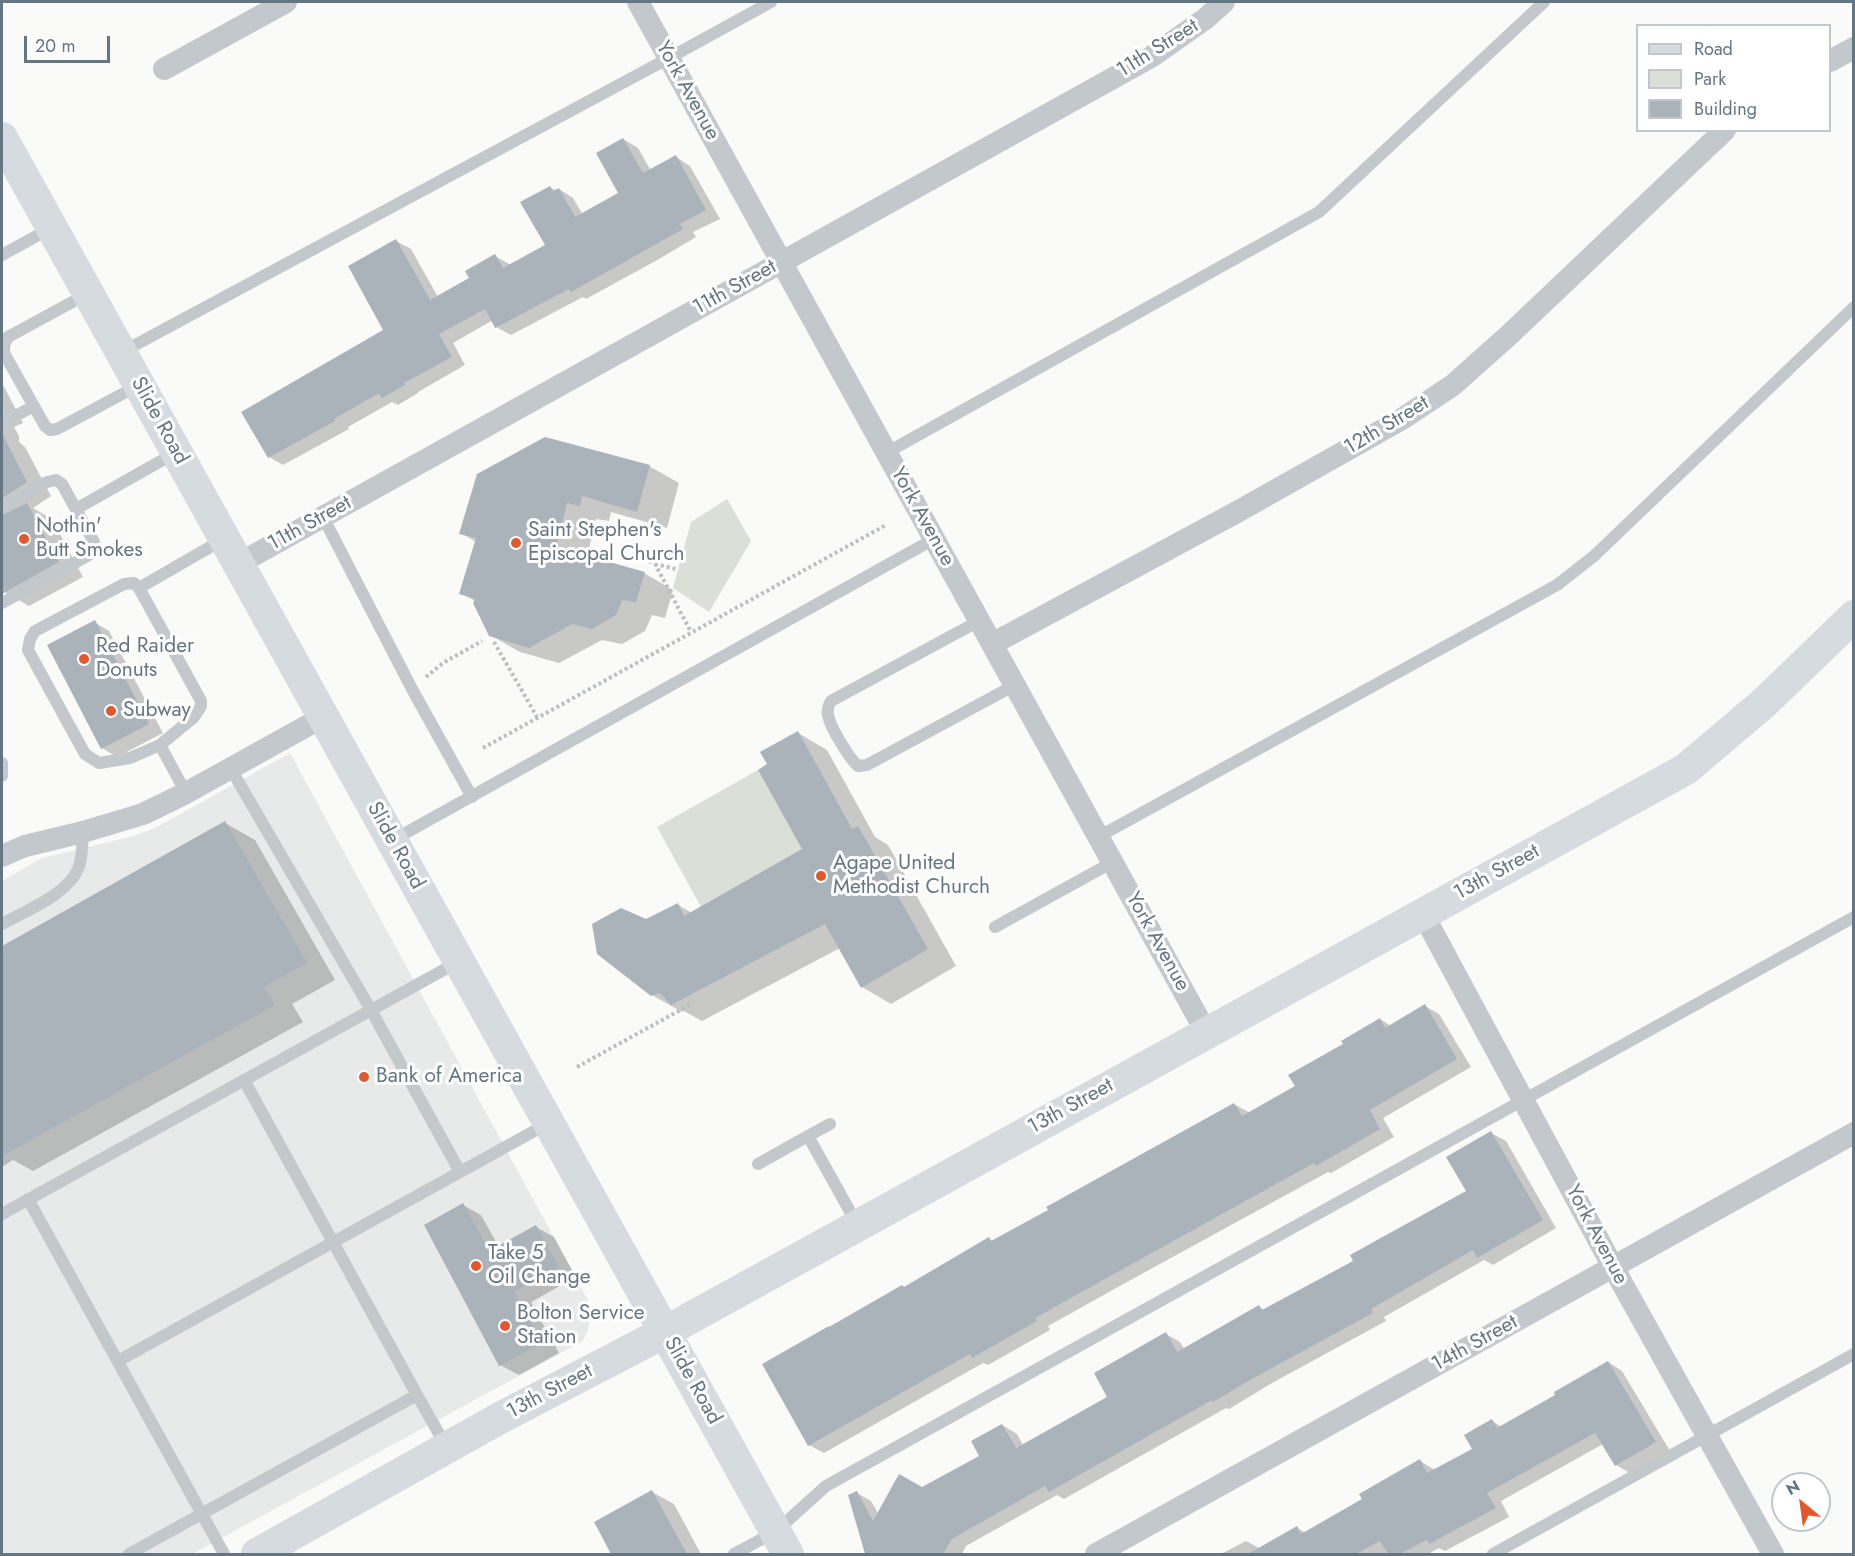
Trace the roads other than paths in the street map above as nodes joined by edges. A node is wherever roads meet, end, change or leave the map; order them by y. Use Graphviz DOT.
graph roads {
  1 [pos="286,2"];
  2 [pos="638,2"];
  3 [pos="771,2"];
  4 [pos="1224,2"];
  5 [pos="1544,2"];
  6 [pos="1854,48"];
  7 [pos="669,58"];
  8 [pos="1831,60"];
  9 [pos="164,69"];
  10 [pos="1723,132"];
  11 [pos="2,138"];
  12 [pos="52,228"];
  13 [pos="2,255"];
  14 [pos="781,263"];
  15 [pos="88,294"];
  16 [pos="1854,307"];
  17 [pos="121,352"];
  18 [pos="139,385"];
  19 [pos="34,406"];
  20 [pos="2,423"];
  21 [pos="176,453"];
  22 [pos="886,453"];
  23 [pos="2,507"];
  24 [pos="76,509"];
  25 [pos="323,517"];
  26 [pos="934,539"];
  27 [pos="231,552"];
  28 [pos="139,588"];
  29 [pos="2,603"];
  30 [pos="1854,615"];
  31 [pos="979,621"];
  32 [pos="992,644"];
  33 [pos="1015,686"];
  34 [pos="323,717"];
  35 [pos="160,745"];
  36 [pos="2,763"];
  37 [pos="231,769"];
  38 [pos="2,776"];
  39 [pos="186,793"];
  40 [pos="472,797"];
  41 [pos="83,832"];
  42 [pos="1098,837"];
  43 [pos="392,841"];
  44 [pos="2,856"];
  45 [pos="1113,862"];
  46 [pos="1423,914"];
  47 [pos="1854,917"];
  48 [pos="2,924"];
  49 [pos="995,927"];
  50 [pos="459,961"];
  51 [pos="371,1010"];
  52 [pos="1206,1032"];
  53 [pos="243,1080"];
  54 [pos="1523,1098"];
  55 [pos="548,1123"];
  56 [pos="830,1124"];
  57 [pos="1854,1133"];
  58 [pos="808,1136"];
  59 [pos="758,1164"];
  60 [pos="460,1172"];
  61 [pos="28,1199"];
  62 [pos="2,1214"];
  63 [pos="858,1225"];
  64 [pos="333,1242"];
  65 [pos="1613,1267"];
  66 [pos="665,1332"];
  67 [pos="1854,1354"];
  68 [pos="118,1361"];
  69 [pos="417,1395"];
  70 [pos="1707,1436"];
  71 [pos="447,1448"];
  72 [pos="202,1514"];
  73 [pos="782,1543"];
  74 [pos="262,1553"];
  75 [pos="129,1554"];
  76 [pos="224,1554"];
  77 [pos="734,1554"];
  78 [pos="1096,1554"];
  79 [pos="1493,1554"];
  80 [pos="1773,1554"];
  1 -- 9 [label="street"];
  2 -- 7 [label="street, York Avenue"];
  3 -- 7 [label="lane"];
  4 -- 14 [label="street, 11th Street"];
  5 -- 22 [label="lane"];
  6 -- 8 [label="street"];
  7 -- 14 [label="street, York Avenue"];
  7 -- 17 [label="lane"];
  10 -- 32 [label="street, 12th Street"];
  11 -- 12 [label="street, Slide Road"];
  12 -- 13 [label="lane"];
  12 -- 15 [label="street, Slide Road"];
  14 -- 22 [label="street, York Avenue"];
  14 -- 25 [label="street, 11th Street"];
  15 -- 17 [label="street, Slide Road"];
  15 -- 19 [label="lane"];
  16 -- 42 [label="lane"];
  17 -- 18 [label="street, Slide Road"];
  18 -- 19 [label="lane"];
  18 -- 21 [label="street, Slide Road"];
  19 -- 20 [label="lane"];
  21 -- 24 [label="lane"];
  21 -- 27 [label="street, Slide Road"];
  22 -- 26 [label="street, York Avenue"];
  23 -- 24 [label="lane"];
  24 -- 29 [label="lane"];
  25 -- 27 [label="street, 11th Street"];
  25 -- 40 [label="lane"];
  26 -- 31 [label="street, York Avenue"];
  26 -- 40 [label="lane"];
  27 -- 28 [label="lane"];
  27 -- 34 [label="street, Slide Road"];
  28 -- 35 [label="lane"];
  28 -- 35 [label="lane"];
  30 -- 46 [label="street, 13th Street"];
  31 -- 32 [label="street, York Avenue"];
  31 -- 33 [label="lane"];
  32 -- 33 [label="street, York Avenue"];
  33 -- 42 [label="street, York Avenue"];
  34 -- 37 [label="street"];
  34 -- 43 [label="street, Slide Road"];
  35 -- 39 [label="lane"];
  36 -- 38 [label="lane"];
  37 -- 39 [label="street"];
  37 -- 51 [label="lane"];
  39 -- 41 [label="street"];
  40 -- 43 [label="lane"];
  41 -- 44 [label="street"];
  41 -- 48 [label="lane"];
  42 -- 45 [label="street, York Avenue"];
  43 -- 50 [label="street, Slide Road"];
  45 -- 49 [label="lane"];
  45 -- 52 [label="street, York Avenue"];
  46 -- 52 [label="street, 13th Street"];
  46 -- 54 [label="street, York Avenue"];
  47 -- 54 [label="lane"];
  50 -- 51 [label="lane"];
  50 -- 55 [label="street, Slide Road"];
  51 -- 53 [label="lane"];
  51 -- 60 [label="lane"];
  52 -- 63 [label="street, 13th Street"];
  53 -- 61 [label="lane"];
  53 -- 64 [label="lane"];
  54 -- 65 [label="street, York Avenue"];
  54 -- 73 [label="lane"];
  55 -- 60 [label="lane"];
  55 -- 66 [label="street, Slide Road"];
  56 -- 58 [label="lane"];
  57 -- 65 [label="street, 14th Street"];
  58 -- 59 [label="lane"];
  58 -- 63 [label="lane"];
  60 -- 64 [label="lane"];
  61 -- 62 [label="lane"];
  61 -- 68 [label="lane"];
  63 -- 66 [label="street, 13th Street"];
  64 -- 68 [label="lane"];
  64 -- 69 [label="lane"];
  65 -- 70 [label="street, York Avenue"];
  65 -- 78 [label="street, 14th Street"];
  66 -- 71 [label="street, 13th Street"];
  66 -- 73 [label="street, Slide Road"];
  67 -- 70 [label="lane"];
  68 -- 72 [label="lane"];
  69 -- 71 [label="lane"];
  69 -- 72 [label="lane"];
  70 -- 79 [label="lane"];
  70 -- 80 [label="street, York Avenue"];
  71 -- 74 [label="street, 13th Street"];
  72 -- 75 [label="lane"];
  72 -- 76 [label="lane"];
  73 -- 77 [label="lane"];
}
